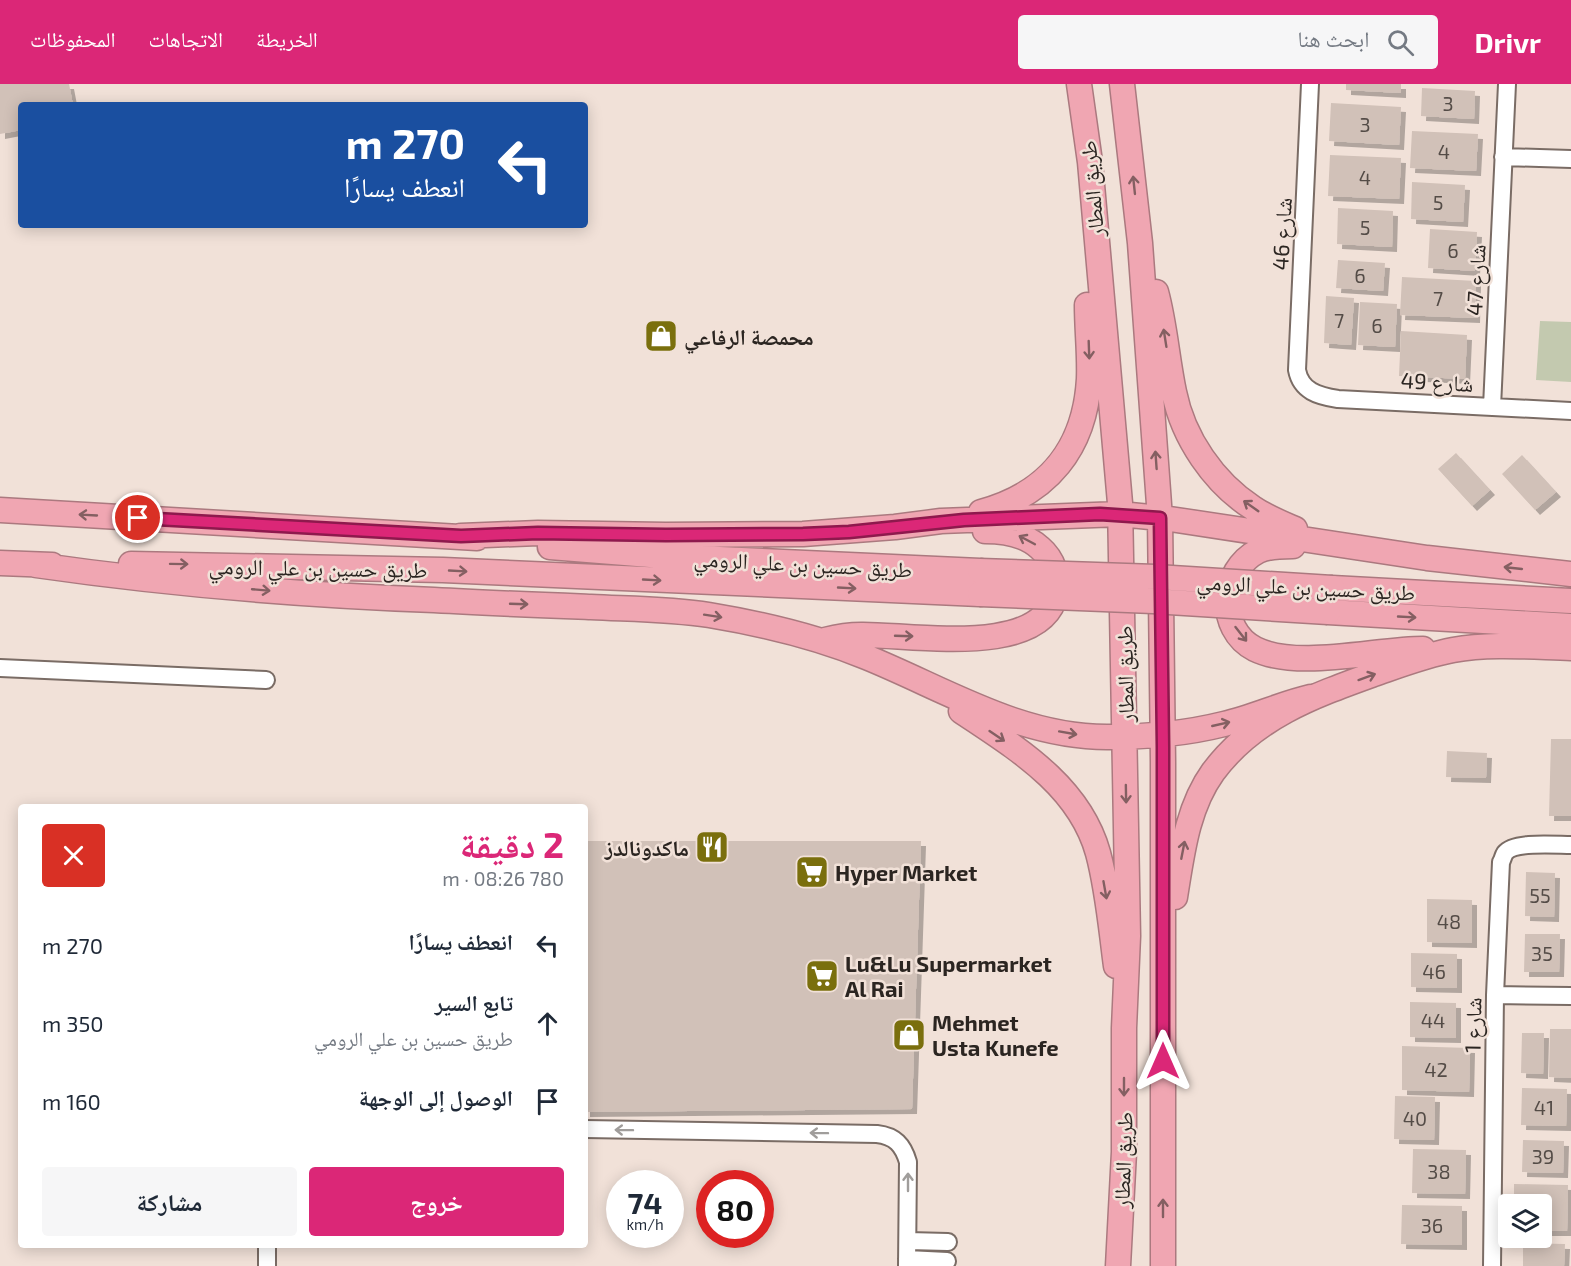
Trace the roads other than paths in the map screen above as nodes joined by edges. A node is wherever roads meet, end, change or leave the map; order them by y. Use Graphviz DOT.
graph roads {
  1 [pos="1079,84"];
  2 [pos="1122,84"];
  3 [pos="1310,84"];
  4 [pos="1507,84"];
  5 [pos="1503,157"];
  6 [pos="1571,159"];
  7 [pos="1140,243"];
  8 [pos="1097,250"];
  9 [pos="1303,386"];
  10 [pos="1491,406"];
  11 [pos="1571,411"];
  12 [pos="0,510"];
  13 [pos="1120,514"];
  14 [pos="1160,518"];
  15 [pos="941,521"];
  16 [pos="461,536"];
  17 [pos="1322,541"];
  18 [pos="0,563"];
  19 [pos="36,565"];
  20 [pos="1571,574"];
  21 [pos="980,582"];
  22 [pos="1571,601"];
  23 [pos="1571,626"];
  24 [pos="825,640"];
  25 [pos="1571,648"];
  26 [pos="1454,650"];
  27 [pos="0,668"];
  28 [pos="914,679"];
  29 [pos="266,680"];
  30 [pos="1311,697"];
  31 [pos="1163,733"];
  32 [pos="1125,736"];
  33 [pos="1571,845"];
  34 [pos="1163,970"];
  35 [pos="1495,995"];
  36 [pos="1571,996"];
  37 [pos="1124,1028"];
  38 [pos="588,1129"];
  39 [pos="908,1241"];
  40 [pos="948,1242"];
  41 [pos="267,1248"];
  42 [pos="947,1261"];
  43 [pos="907,1263"];
  44 [pos="267,1266"];
  45 [pos="1118,1266"];
  46 [pos="1162,1266"];
  47 [pos="1492,1266"];
  1 -- 8 [label="highway, طريق المطار"];
  7 -- 2 [label="highway, طريق المطار, one-way"];
  3 -- 9 [label="street, شارع 46"];
  4 -- 5 [label="street, شارع 47"];
  5 -- 6 [label="street"];
  5 -- 10 [label="street, شارع 47"];
  14 -- 7 [label="highway, طريق المطار, one-way"];
  17 -- 7 [label="highway, one-way"];
  8 -- 13 [label="highway, طريق المطار"];
  8 -- 15 [label="highway, one-way"];
  9 -- 10 [label="street, شارع 49"];
  10 -- 11 [label="street, شارع 49"];
  16 -- 12 [label="highway, طريق حسين بن علي الرومي, one-way"];
  13 -- 14 [label="highway"];
  13 -- 15 [label="highway"];
  13 -- 32 [label="highway, طريق المطار"];
  14 -- 17 [label="highway"];
  14 -- 31 [label="highway, طريق المطار"];
  15 -- 16 [label="highway"];
  24 -- 15 [label="highway, one-way"];
  16 -- 21 [label="highway, طريق حسين بن علي الرومي"];
  20 -- 17 [label="highway, one-way"];
  17 -- 26 [label="highway, one-way"];
  18 -- 19 [label="highway, طريق حسين بن علي الرومي"];
  19 -- 21 [label="highway, طريق حسين بن علي الرومي, one-way"];
  19 -- 24 [label="highway, one-way"];
  21 -- 22 [label="highway, طريق حسين بن علي الرومي, bridge"];
  21 -- 23 [label="highway, طريق حسين بن علي الرومي, one-way, bridge"];
  24 -- 28 [label="highway"];
  25 -- 26 [label="highway"];
  30 -- 26 [label="highway, one-way"];
  27 -- 29 [label="street"];
  28 -- 32 [label="highway, one-way"];
  28 -- 37 [label="highway, one-way"];
  31 -- 30 [label="highway, one-way"];
  34 -- 30 [label="highway, one-way"];
  31 -- 32 [label="highway"];
  31 -- 34 [label="highway, طريق المطار"];
  32 -- 37 [label="highway, طريق المطار, one-way"];
  33 -- 35 [label="street, شارع 1"];
  46 -- 34 [label="highway, طريق المطار, one-way"];
  35 -- 36 [label="street"];
  35 -- 47 [label="street, شارع 1"];
  37 -- 45 [label="highway, طريق المطار, one-way"];
  39 -- 38 [label="street, one-way"];
  39 -- 40 [label="street"];
  39 -- 43 [label="street"];
  41 -- 44 [label="street"];
  42 -- 43 [label="street"];
}
